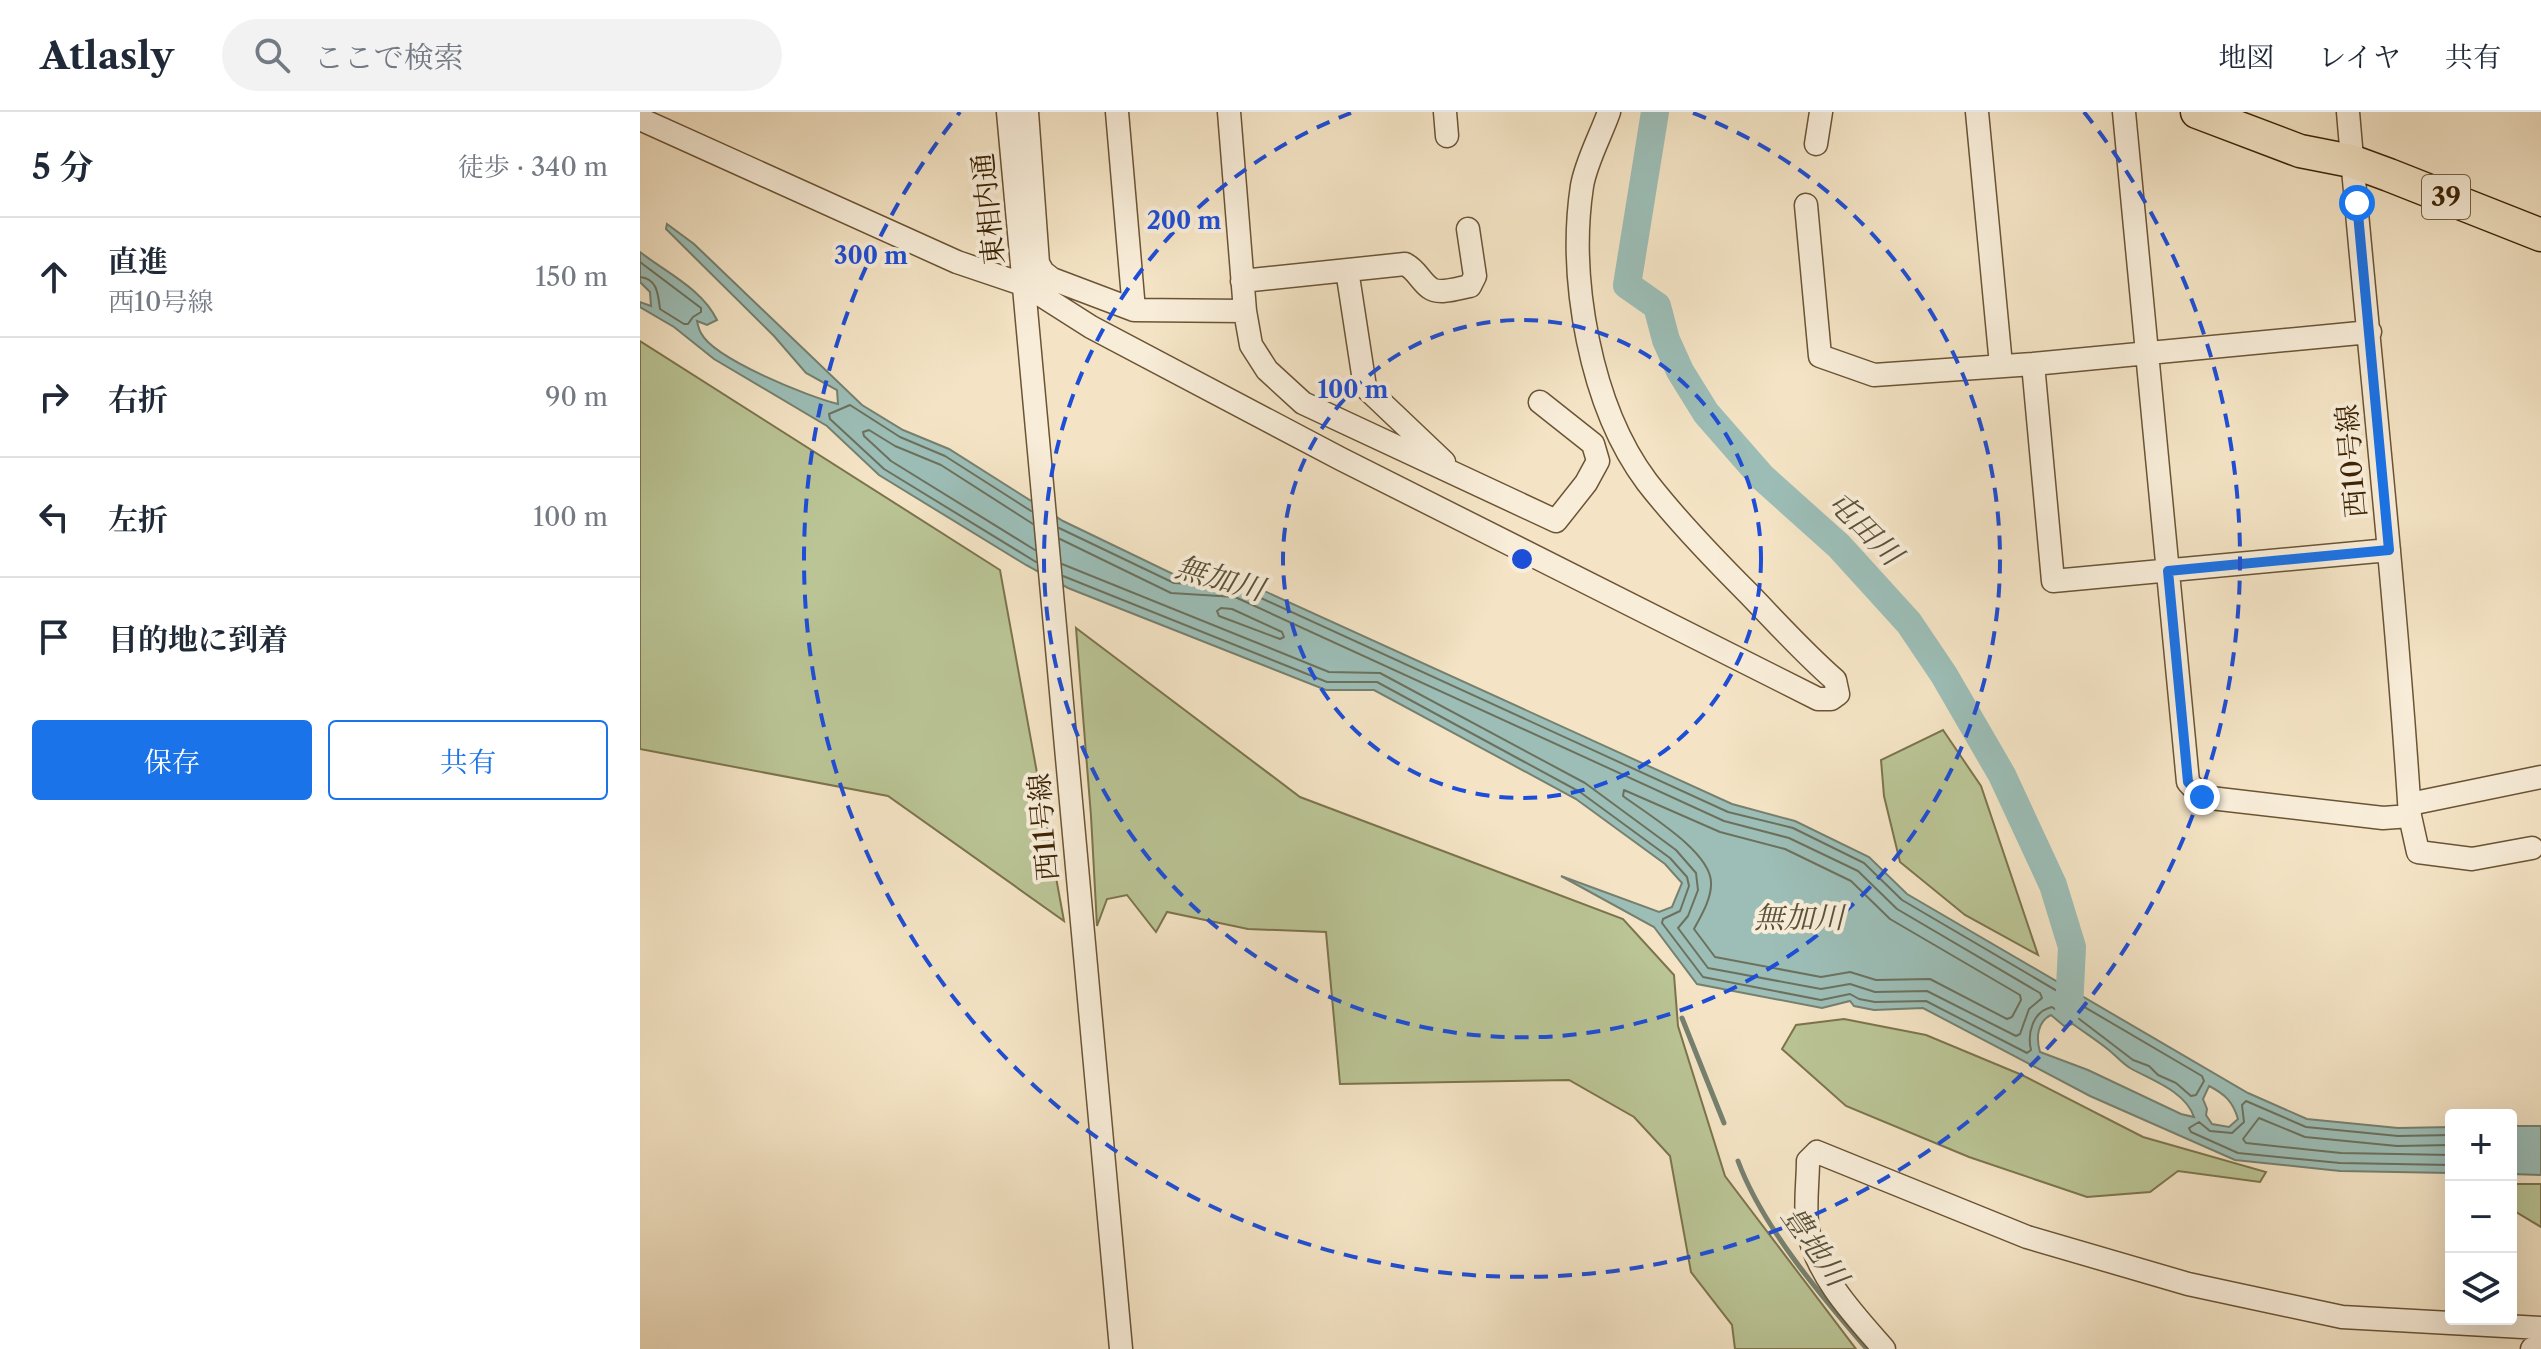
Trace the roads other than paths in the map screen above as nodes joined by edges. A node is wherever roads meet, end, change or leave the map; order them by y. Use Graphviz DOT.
graph roads {
  1 [pos="1008,112"];
  2 [pos="1027,112"];
  3 [pos="1117,112"];
  4 [pos="1229,112"];
  5 [pos="1445,112"];
  6 [pos="1609,112"];
  7 [pos="1821,112"];
  8 [pos="1977,112"];
  9 [pos="2124,112"];
  10 [pos="2197,112"];
  11 [pos="2248,112"];
  12 [pos="2348,112"];
  13 [pos="640,119"];
  14 [pos="1447,136"];
  15 [pos="1816,144"];
  16 [pos="2351,161"];
  17 [pos="1806,205"];
  18 [pos="1468,229"];
  19 [pos="2541,235"];
  20 [pos="1347,270"];
  21 [pos="1242,281"];
  22 [pos="1026,293"];
  23 [pos="1134,310"];
  24 [pos="1245,311"];
  25 [pos="2370,332"];
  26 [pos="2147,354"];
  27 [pos="2033,364"];
  28 [pos="2001,365"];
  29 [pos="1365,387"];
  30 [pos="1540,402"];
  31 [pos="1334,417"];
  32 [pos="1458,475"];
  33 [pos="2389,550"];
  34 [pos="2168,571"];
  35 [pos="2541,777"];
  36 [pos="2410,810"];
  37 [pos="2532,848"];
  38 [pos="2541,1328"];
  39 [pos="2541,1348"];
  40 [pos="1121,1349"];
  41 [pos="1884,1349"];
  42 [pos="2532,1349"];
  1 -- 22 [label="street, 東相内通"];
  2 -- 23 [label="street"];
  3 -- 23 [label="street"];
  4 -- 21 [label="street"];
  5 -- 14 [label="street"];
  6 -- 22 [label="street"];
  7 -- 15 [label="street"];
  8 -- 28 [label="street"];
  9 -- 26 [label="street"];
  10 -- 16 [label="highway, 39"];
  11 -- 16 [label="highway, 39"];
  12 -- 16 [label="street, 西10号線"];
  13 -- 22 [label="street"];
  16 -- 19 [label="highway, 39"];
  16 -- 25 [label="street, 西10号線"];
  17 -- 28 [label="street"];
  18 -- 20 [label="street"];
  20 -- 21 [label="street"];
  20 -- 29 [label="street"];
  21 -- 24 [label="street"];
  22 -- 40 [label="street, 西11号線"];
  23 -- 24 [label="street"];
  24 -- 31 [label="street"];
  25 -- 26 [label="street"];
  25 -- 33 [label="street, 西10号線"];
  26 -- 27 [label="street"];
  26 -- 34 [label="street"];
  27 -- 28 [label="street"];
  27 -- 34 [label="street"];
  29 -- 31 [label="street"];
  29 -- 32 [label="street"];
  30 -- 32 [label="street"];
  31 -- 32 [label="street"];
  33 -- 34 [label="street"];
  33 -- 36 [label="street, 西10号線"];
  34 -- 36 [label="street"];
  35 -- 36 [label="street"];
  36 -- 37 [label="street, 西10号線"];
  38 -- 41 [label="street"];
  39 -- 42 [label="street"];
}
